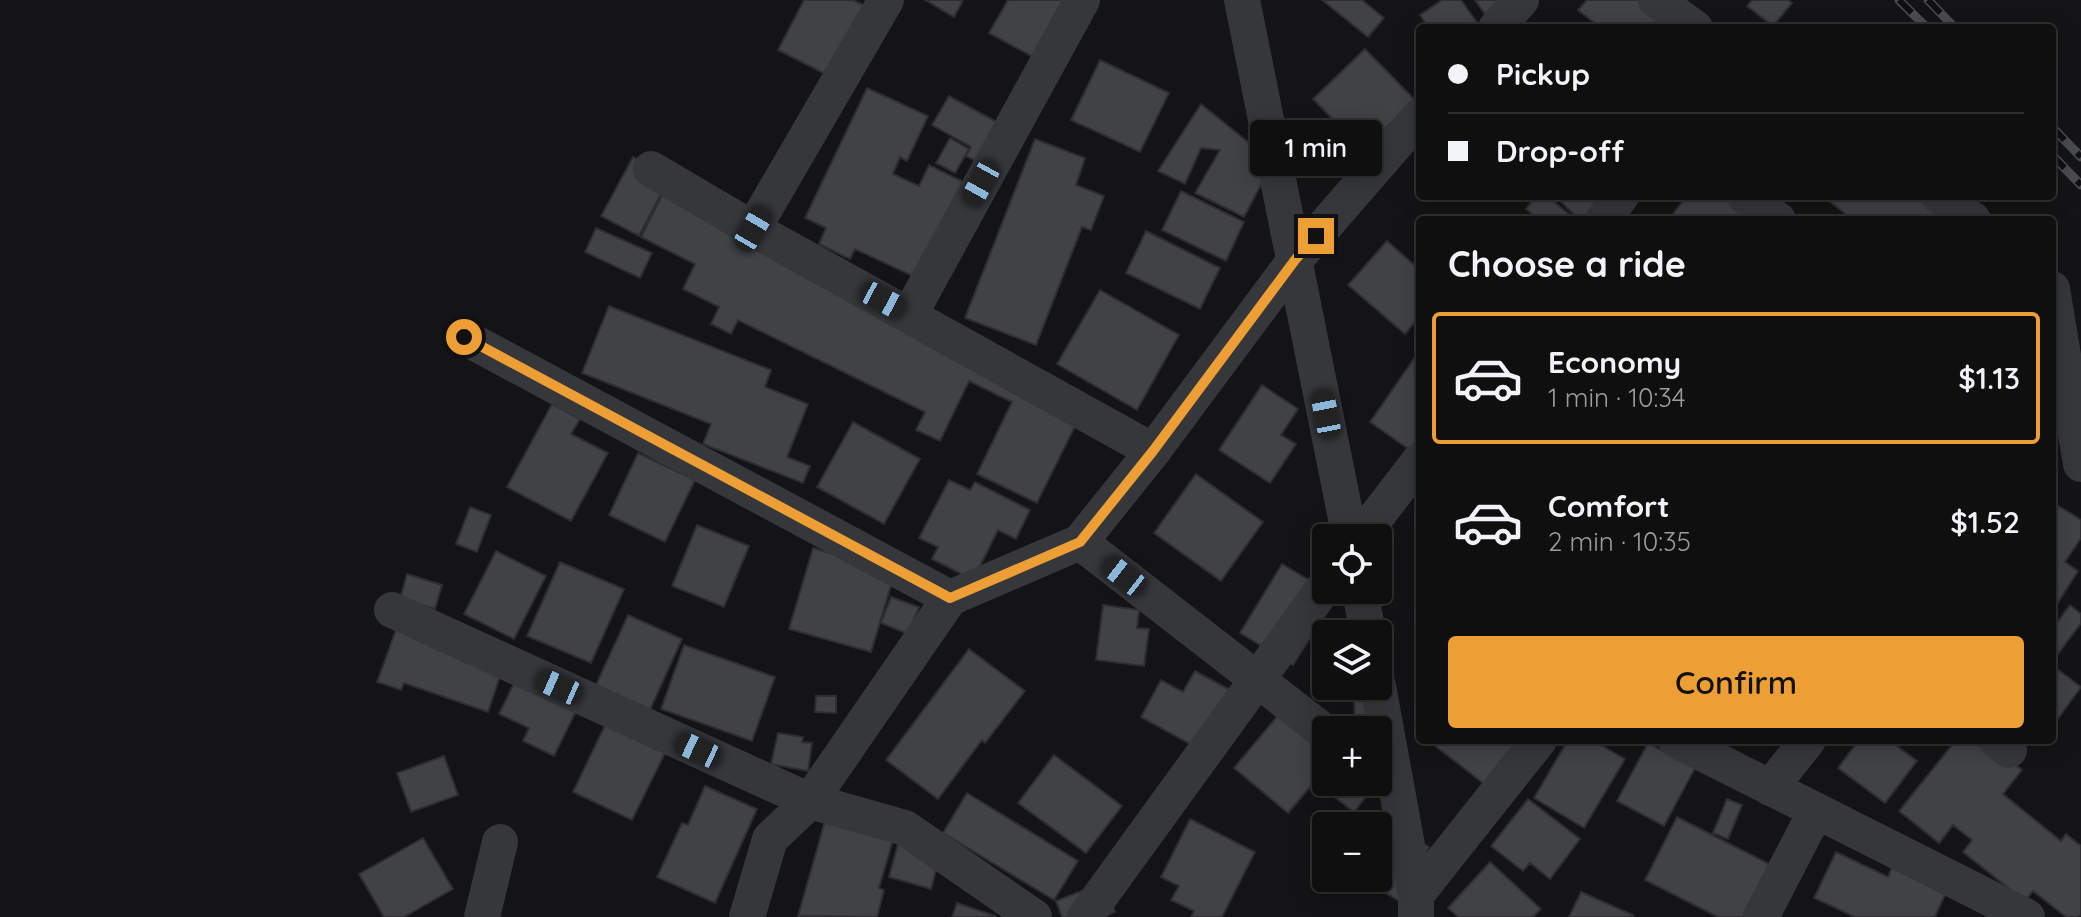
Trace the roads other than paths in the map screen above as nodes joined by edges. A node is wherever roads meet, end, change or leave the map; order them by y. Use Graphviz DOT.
graph roads {
  1 [pos="886,0"];
  2 [pos="1082,0"];
  3 [pos="1274,0"];
  4 [pos="1521,0"];
  5 [pos="1656,0"];
  6 [pos="1245,12"];
  7 [pos="1500,24"];
  8 [pos="1689,24"];
  9 [pos="1416,121"];
  10 [pos="651,169"];
  11 [pos="1750,200"];
  12 [pos="1772,216"];
  13 [pos="753,229"];
  14 [pos="1295,260"];
  15 [pos="2056,285"];
  16 [pos="2081,305"];
  17 [pos="910,314"];
  18 [pos="464,337"];
  19 [pos="2056,347"];
  20 [pos="2061,419"];
  21 [pos="1153,451"];
  22 [pos="2081,464"];
  23 [pos="1416,465"];
  24 [pos="1347,524"];
  25 [pos="1371,524"];
  26 [pos="1080,542"];
  27 [pos="950,598"];
  28 [pos="1312,604"];
  29 [pos="392,610"];
  30 [pos="1258,680"];
  31 [pos="1312,722"];
  32 [pos="1536,744"];
  33 [pos="1684,744"];
  34 [pos="1805,744"];
  35 [pos="1770,788"];
  36 [pos="1391,796"];
  37 [pos="810,801"];
  38 [pos="1816,811"];
  39 [pos="500,842"];
  40 [pos="1416,906"];
  41 [pos="1026,915"];
  42 [pos="2020,915"];
  43 [pos="482,917"];
  44 [pos="747,917"];
  45 [pos="1085,917"];
  46 [pos="1761,917"];
  1 -- 13 [label="street"];
  2 -- 17 [label="street"];
  3 -- 6 [label="street"];
  4 -- 7 [label="street"];
  5 -- 8 [label="street"];
  6 -- 14 [label="street"];
  9 -- 14 [label="street"];
  10 -- 13 [label="street"];
  11 -- 12 [label="street"];
  13 -- 17 [label="street"];
  14 -- 21 [label="street"];
  14 -- 24 [label="street"];
  15 -- 16 [label="street"];
  17 -- 21 [label="street"];
  18 -- 27 [label="street"];
  19 -- 20 [label="street"];
  20 -- 22 [label="street"];
  21 -- 26 [label="street"];
  23 -- 25 [label="street"];
  26 -- 27 [label="street"];
  26 -- 30 [label="street"];
  27 -- 37 [label="street"];
  28 -- 30 [label="street"];
  29 -- 37 [label="street"];
  30 -- 31 [label="street"];
  30 -- 45 [label="street"];
  32 -- 40 [label="street"];
  33 -- 35 [label="street"];
  34 -- 35 [label="street"];
  35 -- 38 [label="street"];
  36 -- 40 [label="street"];
  37 -- 41 [label="street"];
  37 -- 44 [label="street"];
  38 -- 42 [label="street"];
  38 -- 46 [label="street"];
  39 -- 43 [label="street"];
}
